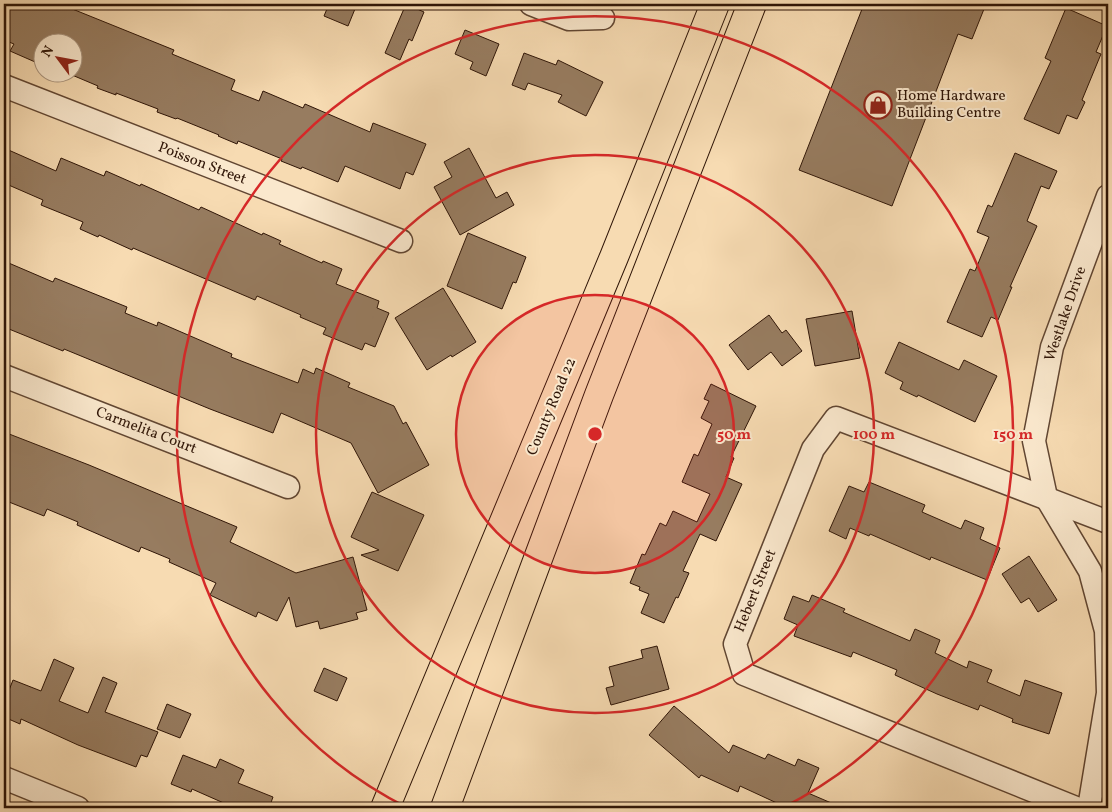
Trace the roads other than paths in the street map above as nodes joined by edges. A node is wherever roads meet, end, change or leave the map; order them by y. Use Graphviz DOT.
graph roads {
  1 [pos="531,4"];
  2 [pos="715,4"];
  3 [pos="752,4"];
  4 [pos="603,18"];
  5 [pos="4,86"];
  6 [pos="1108,196"];
  7 [pos="401,241"];
  8 [pos="4,376"];
  9 [pos="288,487"];
  10 [pos="1046,497"];
  11 [pos="1108,522"];
  12 [pos="4,778"];
  13 [pos="78,808"];
  14 [pos="385,808"];
  15 [pos="445,808"];
  16 [pos="1076,808"];
  17 [pos="1089,808"];
  1 -- 4 [label="street"];
  2 -- 14 [label="main road, County Road 22"];
  3 -- 15 [label="main road"];
  5 -- 7 [label="street, Poisson Street"];
  6 -- 10 [label="street, Westlake Drive"];
  8 -- 9 [label="street, Carmelita Court"];
  10 -- 11 [label="street"];
  10 -- 16 [label="street, Hebert Street"];
  10 -- 17 [label="street, Westlake Drive"];
  12 -- 13 [label="street"];
}
